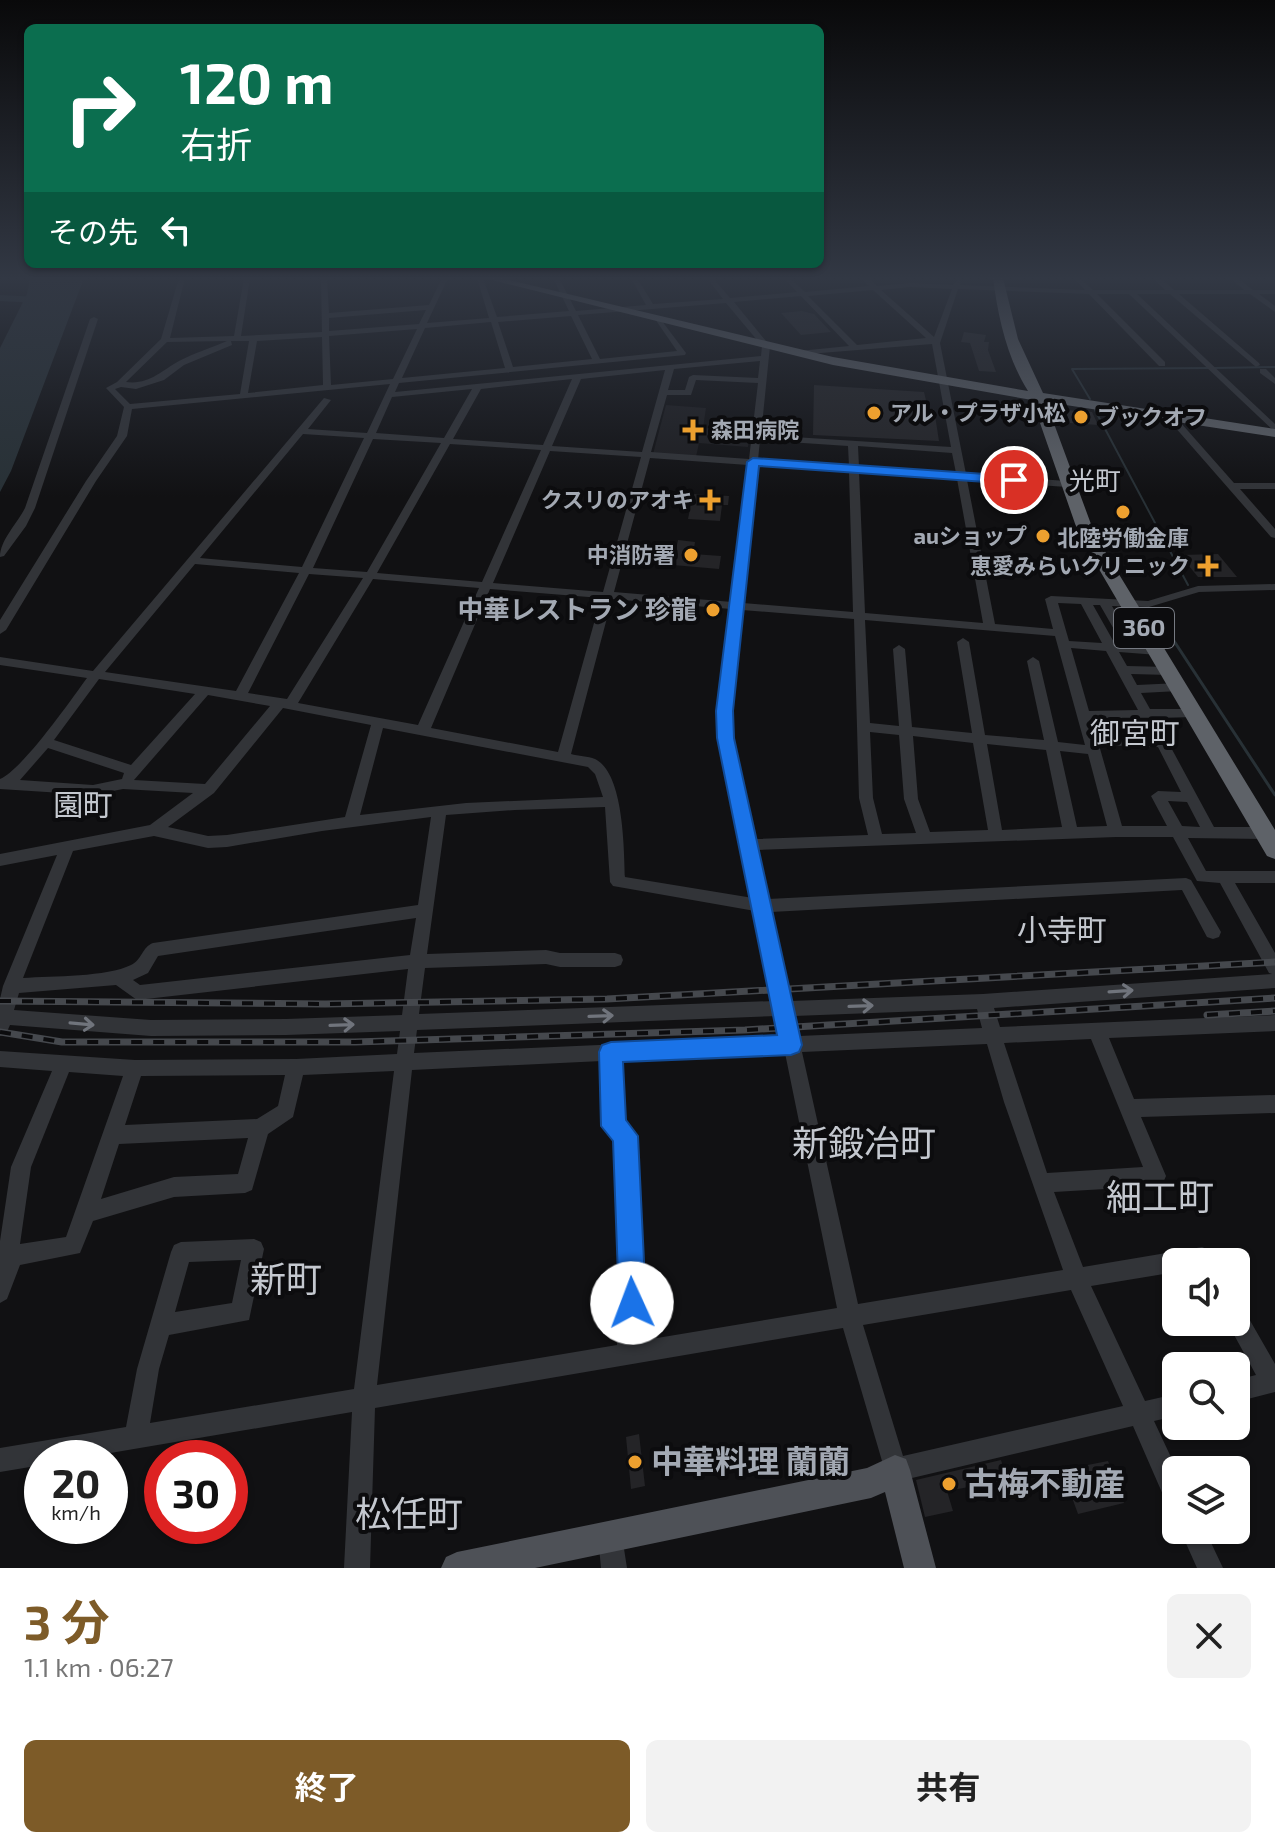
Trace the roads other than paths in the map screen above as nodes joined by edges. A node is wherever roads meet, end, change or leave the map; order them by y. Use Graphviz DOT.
graph roads {
  1 [pos="83,351"];
  2 [pos="154,351"];
  3 [pos="209,351"];
  4 [pos="251,351"];
  5 [pos="325,351"];
  6 [pos="409,351"];
  7 [pos="504,351"];
  8 [pos="592,351"];
  9 [pos="681,351"];
  10 [pos="820,351"];
  11 [pos="936,351"];
  12 [pos="1020,351"];
  13 [pos="1149,351"];
  14 [pos="1192,351"];
  15 [pos="1240,351"];
  16 [pos="765,352"];
  17 [pos="799,353"];
  18 [pos="597,361"];
  19 [pos="1162,364"];
  20 [pos="670,368"];
  21 [pos="510,370"];
  22 [pos="577,378"];
  23 [pos="394,381"];
  24 [pos="762,381"];
  25 [pos="943,382"];
  26 [pos="1275,382"];
  27 [pos="120,384"];
  28 [pos="327,386"];
  29 [pos="478,387"];
  30 [pos="664,392"];
  31 [pos="244,394"];
  32 [pos="390,395"];
  33 [pos="1037,395"];
  34 [pos="327,400"];
  35 [pos="128,407"];
  36 [pos="1170,416"];
  37 [pos="302,431"];
  38 [pos="1275,431"];
  39 [pos="371,435"];
  40 [pos="756,437"];
  41 [pos="449,441"];
  42 [pos="853,443"];
  43 [pos="546,447"];
  44 [pos="956,450"];
  45 [pos="647,454"];
  46 [pos="753,462"];
  47 [pos="854,468"];
  48 [pos="961,476"];
  49 [pos="1067,484"];
  50 [pos="1231,486"];
  51 [pos="1275,486"];
  52 [pos="1275,535"];
  53 [pos="0,554"];
  54 [pos="193,561"];
  55 [pos="306,570"];
  56 [pos="370,576"];
  57 [pos="487,585"];
  58 [pos="1275,587"];
  59 [pos="609,595"];
  60 [pos="1086,602"];
  61 [pos="1105,603"];
  62 [pos="1130,605"];
  63 [pos="736,607"];
  64 [pos="860,616"];
  65 [pos="990,627"];
  66 [pos="0,630"];
  67 [pos="1063,639"];
  68 [pos="963,642"];
  69 [pos="899,649"];
  70 [pos="1111,649"];
  71 [pos="1132,650"];
  72 [pos="1158,651"];
  73 [pos="0,661"];
  74 [pos="1033,661"];
  75 [pos="1123,670"];
  76 [pos="96,675"];
  77 [pos="1174,679"];
  78 [pos="1132,689"];
  79 [pos="205,691"];
  80 [pos="240,696"];
  81 [pos="280,703"];
  82 [pos="1145,713"];
  83 [pos="1194,713"];
  84 [pos="1083,715"];
  85 [pos="378,722"];
  86 [pos="863,727"];
  87 [pos="423,730"];
  88 [pos="904,731"];
  89 [pos="978,738"];
  90 [pos="45,742"];
  91 [pos="1162,743"];
  92 [pos="1092,745"];
  93 [pos="1053,746"];
  94 [pos="563,757"];
  95 [pos="131,770"];
  96 [pos="2,784"];
  97 [pos="123,784"];
  98 [pos="209,789"];
  99 [pos="1191,797"];
  100 [pos="611,802"];
  101 [pos="439,812"];
  102 [pos="351,823"];
  103 [pos="154,830"];
  104 [pos="1116,831"];
  105 [pos="1176,832"];
  106 [pos="1210,832"];
  107 [pos="1071,833"];
  108 [pos="1264,833"];
  109 [pos="996,835"];
  110 [pos="925,838"];
  111 [pos="876,839"];
  112 [pos="747,845"];
  113 [pos="67,848"];
  114 [pos="1275,850"];
  115 [pos="0,860"];
  116 [pos="1224,877"];
  117 [pos="1275,877"];
  118 [pos="761,906"];
  119 [pos="424,910"];
  120 [pos="1213,932"];
  121 [pos="615,960"];
  122 [pos="416,961"];
  123 [pos="1275,968"];
  124 [pos="119,978"];
  125 [pos="1275,981"];
  126 [pos="11,986"];
  127 [pos="983,1001"];
  128 [pos="783,1009"];
  129 [pos="2,1022"];
  130 [pos="409,1023"];
  131 [pos="1275,1023"];
  132 [pos="1097,1031"];
  133 [pos="994,1037"];
  134 [pos="791,1045"];
  135 [pos="611,1052"];
  136 [pos="0,1059"];
  137 [pos="404,1060"];
  138 [pos="64,1063"];
  139 [pos="296,1067"];
  140 [pos="135,1068"];
  141 [pos="1275,1104"];
  142 [pos="1128,1108"];
  143 [pos="260,1128"];
  144 [pos="112,1135"];
  145 [pos="1041,1183"];
  146 [pos="86,1213"];
  147 [pos="7,1257"];
  148 [pos="1162,1264"];
  149 [pos="1077,1279"];
  150 [pos="0,1292"];
  151 [pos="850,1317"];
  152 [pos="161,1325"];
  153 [pos="1247,1336"];
  154 [pos="627,1354"];
  155 [pos="1274,1382"];
  156 [pos="1250,1388"];
  157 [pos="364,1399"];
  158 [pos="1162,1408"];
  159 [pos="1139,1414"];
  160 [pos="136,1437"];
  161 [pos="0,1460"];
  162 [pos="1162,1464"];
  163 [pos="895,1470"];
  164 [pos="610,1536"];
  165 [pos="1199,1544"];
  166 [pos="357,1568"];
  167 [pos="457,1568"];
  168 [pos="614,1568"];
  169 [pos="920,1568"];
  170 [pos="1210,1568"];
  1 -- 53 [label="street"];
  2 -- 27 [label="street"];
  3 -- 27 [label="street"];
  4 -- 31 [label="street"];
  5 -- 28 [label="street"];
  6 -- 23 [label="street"];
  7 -- 21 [label="street"];
  8 -- 18 [label="street"];
  9 -- 18 [label="street"];
  10 -- 17 [label="street"];
  11 -- 25 [label="street"];
  12 -- 33 [label="highway, 360"];
  13 -- 19 [label="street"];
  14 -- 38 [label="street"];
  15 -- 26 [label="street"];
  16 -- 17 [label="highway"];
  16 -- 20 [label="street"];
  16 -- 24 [label="street"];
  17 -- 25 [label="highway"];
  18 -- 21 [label="street"];
  20 -- 22 [label="street"];
  20 -- 30 [label="street"];
  21 -- 23 [label="street"];
  22 -- 29 [label="street"];
  22 -- 43 [label="street"];
  23 -- 28 [label="street"];
  23 -- 32 [label="street"];
  24 -- 30 [label="street"];
  24 -- 40 [label="street"];
  25 -- 33 [label="highway"];
  25 -- 44 [label="street"];
  27 -- 35 [label="street"];
  28 -- 31 [label="street"];
  29 -- 32 [label="street"];
  29 -- 41 [label="street"];
  30 -- 45 [label="street"];
  31 -- 35 [label="street"];
  32 -- 39 [label="street"];
  33 -- 36 [label="highway"];
  33 -- 49 [label="highway, 360"];
  34 -- 37 [label="street"];
  35 -- 66 [label="street"];
  36 -- 38 [label="highway"];
  36 -- 50 [label="street"];
  37 -- 39 [label="street"];
  37 -- 54 [label="street"];
  39 -- 41 [label="street"];
  39 -- 55 [label="street"];
  40 -- 42 [label="street"];
  40 -- 46 [label="street"];
  41 -- 43 [label="street"];
  41 -- 56 [label="street"];
  42 -- 44 [label="street"];
  42 -- 47 [label="street"];
  43 -- 45 [label="street"];
  43 -- 57 [label="street"];
  44 -- 48 [label="street"];
  45 -- 46 [label="street"];
  45 -- 59 [label="street"];
  46 -- 47 [label="street"];
  46 -- 63 [label="street"];
  47 -- 48 [label="street"];
  47 -- 64 [label="street"];
  48 -- 49 [label="street"];
  48 -- 65 [label="street"];
  49 -- 62 [label="highway, 360"];
  50 -- 51 [label="street"];
  50 -- 52 [label="street"];
  54 -- 55 [label="street"];
  54 -- 76 [label="street"];
  55 -- 56 [label="street"];
  55 -- 80 [label="street"];
  56 -- 57 [label="street"];
  56 -- 81 [label="street"];
  57 -- 59 [label="street"];
  57 -- 87 [label="street"];
  58 -- 62 [label="street"];
  59 -- 63 [label="street"];
  59 -- 94 [label="street"];
  60 -- 61 [label="street"];
  60 -- 67 [label="street"];
  60 -- 70 [label="street"];
  61 -- 62 [label="street"];
  61 -- 71 [label="street"];
  62 -- 72 [label="highway, 360"];
  63 -- 64 [label="street"];
  63 -- 112 [label="street"];
  64 -- 65 [label="street"];
  64 -- 86 [label="street"];
  65 -- 67 [label="street"];
  67 -- 70 [label="street"];
  67 -- 84 [label="street"];
  68 -- 89 [label="street"];
  69 -- 88 [label="street"];
  70 -- 71 [label="street"];
  70 -- 75 [label="street"];
  71 -- 72 [label="street"];
  72 -- 77 [label="highway, 360"];
  73 -- 76 [label="street"];
  74 -- 93 [label="street"];
  75 -- 77 [label="street"];
  75 -- 78 [label="street"];
  76 -- 79 [label="street"];
  76 -- 90 [label="street"];
  77 -- 78 [label="street"];
  77 -- 83 [label="highway, 360"];
  78 -- 82 [label="street"];
  79 -- 80 [label="street"];
  79 -- 95 [label="street"];
  80 -- 81 [label="street"];
  81 -- 85 [label="street"];
  81 -- 98 [label="street"];
  82 -- 83 [label="street"];
  82 -- 84 [label="street"];
  82 -- 91 [label="street"];
  83 -- 108 [label="highway, 360"];
  84 -- 92 [label="street"];
  85 -- 87 [label="street"];
  85 -- 102 [label="street"];
  86 -- 88 [label="street"];
  86 -- 111 [label="street"];
  87 -- 94 [label="street"];
  88 -- 89 [label="street"];
  88 -- 110 [label="street"];
  89 -- 93 [label="street"];
  89 -- 109 [label="street"];
  90 -- 95 [label="street"];
  90 -- 96 [label="street"];
  91 -- 92 [label="street"];
  91 -- 99 [label="street"];
  92 -- 93 [label="street"];
  92 -- 104 [label="street"];
  93 -- 107 [label="street"];
  94 -- 100 [label="street"];
  95 -- 97 [label="street"];
  96 -- 97 [label="street"];
  97 -- 98 [label="street"];
  98 -- 103 [label="street"];
  99 -- 105 [label="street"];
  99 -- 106 [label="street"];
  100 -- 101 [label="street"];
  100 -- 118 [label="street"];
  101 -- 102 [label="street"];
  101 -- 119 [label="street"];
  102 -- 103 [label="street"];
  103 -- 113 [label="street"];
  104 -- 105 [label="street"];
  104 -- 107 [label="street"];
  105 -- 106 [label="street"];
  105 -- 116 [label="street"];
  106 -- 108 [label="street"];
  107 -- 109 [label="street"];
  108 -- 114 [label="highway, 360"];
  109 -- 110 [label="street"];
  110 -- 111 [label="street"];
  111 -- 112 [label="street"];
  112 -- 118 [label="street"];
  113 -- 115 [label="street"];
  113 -- 126 [label="street"];
  116 -- 117 [label="street"];
  116 -- 123 [label="street"];
  118 -- 120 [label="street"];
  118 -- 128 [label="street"];
  119 -- 122 [label="street"];
  119 -- 124 [label="street"];
  121 -- 122 [label="street"];
  122 -- 124 [label="street"];
  122 -- 130 [label="street"];
  124 -- 126 [label="street"];
  127 -- 125 [label="street, one-way"];
  126 -- 129 [label="street"];
  128 -- 127 [label="street, one-way"];
  127 -- 133 [label="street"];
  130 -- 128 [label="street, one-way"];
  128 -- 134 [label="street"];
  129 -- 130 [label="street, one-way"];
  130 -- 137 [label="street"];
  131 -- 132 [label="street"];
  132 -- 133 [label="street"];
  132 -- 142 [label="street"];
  133 -- 134 [label="street"];
  133 -- 145 [label="street"];
  134 -- 135 [label="street"];
  134 -- 151 [label="street"];
  135 -- 137 [label="street"];
  135 -- 154 [label="street"];
  136 -- 138 [label="street"];
  137 -- 139 [label="street"];
  137 -- 157 [label="street"];
  138 -- 140 [label="street"];
  138 -- 147 [label="street"];
  139 -- 140 [label="street"];
  139 -- 143 [label="street"];
  140 -- 144 [label="street"];
  141 -- 142 [label="street"];
  142 -- 145 [label="street"];
  143 -- 144 [label="street"];
  143 -- 146 [label="street"];
  144 -- 146 [label="street"];
  145 -- 149 [label="street"];
  146 -- 147 [label="street"];
  147 -- 150 [label="street"];
  148 -- 149 [label="street"];
  149 -- 151 [label="street"];
  149 -- 159 [label="street"];
  151 -- 154 [label="street"];
  151 -- 163 [label="street"];
  152 -- 152 [label="street"];
  152 -- 160 [label="street"];
  153 -- 155 [label="street"];
  154 -- 157 [label="street"];
  155 -- 156 [label="street"];
  157 -- 160 [label="street"];
  157 -- 166 [label="street"];
  158 -- 159 [label="street"];
  159 -- 162 [label="street"];
  159 -- 163 [label="street"];
  160 -- 161 [label="street"];
  163 -- 164 [label="main road"];
  163 -- 169 [label="main road"];
  164 -- 167 [label="main road"];
  164 -- 168 [label="street"];
  165 -- 170 [label="street"];
}
